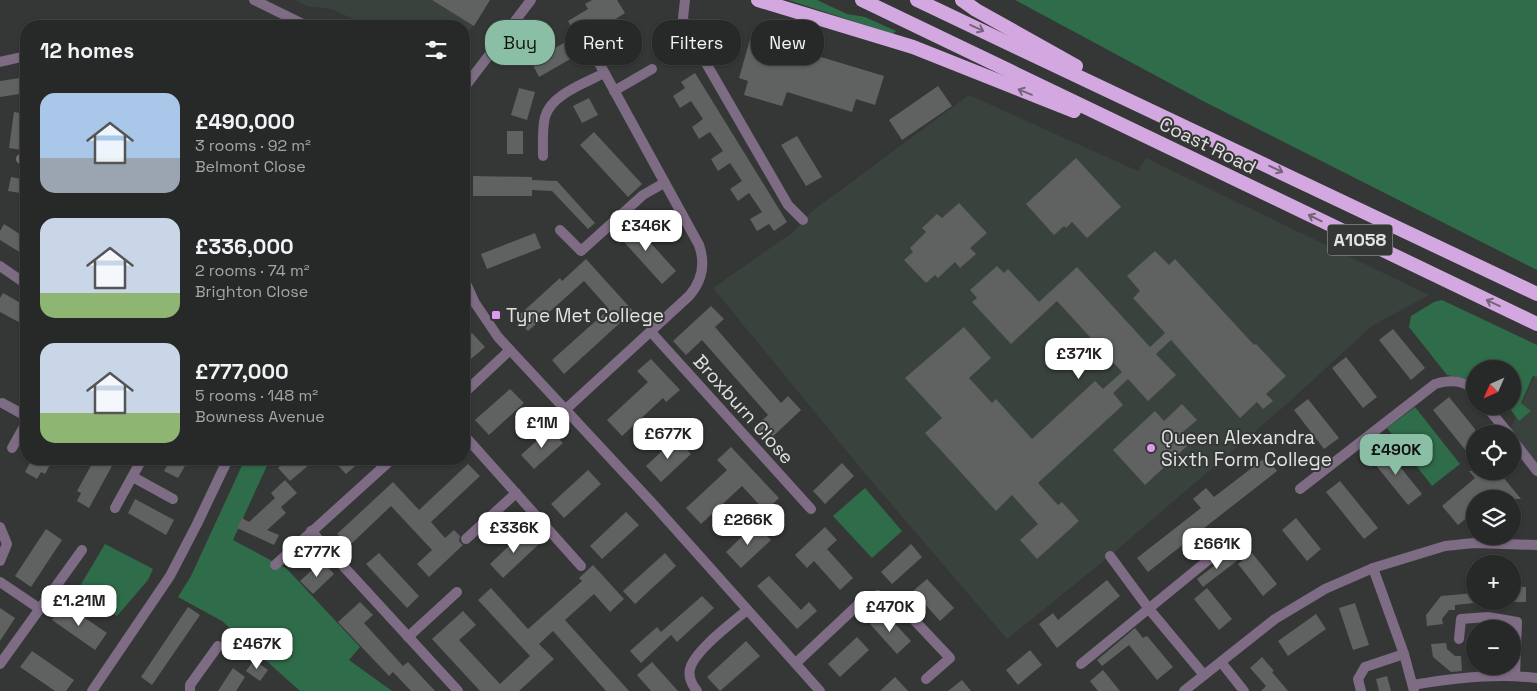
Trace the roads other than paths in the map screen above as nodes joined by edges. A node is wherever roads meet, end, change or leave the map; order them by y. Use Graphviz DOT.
graph roads {
  1 [pos="254,0"];
  2 [pos="531,0"];
  3 [pos="685,0"];
  4 [pos="758,0"];
  5 [pos="862,0"];
  6 [pos="917,0"];
  7 [pos="962,0"];
  8 [pos="295,20"];
  9 [pos="20,57"];
  10 [pos="0,62"];
  11 [pos="600,65"];
  12 [pos="652,69"];
  13 [pos="604,73"];
  14 [pos="470,80"];
  15 [pos="614,91"];
  16 [pos="1184,126"];
  17 [pos="1184,155"];
  18 [pos="543,156"];
  19 [pos="664,183"];
  20 [pos="1322,191"];
  21 [pos="804,220"];
  22 [pos="560,230"];
  23 [pos="0,266"];
  24 [pos="20,280"];
  25 [pos="1537,285"];
  26 [pos="470,291"];
  27 [pos="1537,294"];
  28 [pos="1537,324"];
  29 [pos="651,332"];
  30 [pos="510,350"];
  31 [pos="1466,385"];
  32 [pos="470,387"];
  33 [pos="2,403"];
  34 [pos="565,410"];
  35 [pos="20,413"];
  36 [pos="1493,415"];
  37 [pos="1502,425"];
  38 [pos="20,434"];
  39 [pos="470,443"];
  40 [pos="12,448"];
  41 [pos="1521,451"];
  42 [pos="139,465"];
  43 [pos="225,465"];
  44 [pos="385,465"];
  45 [pos="1537,471"];
  46 [pos="133,477"];
  47 [pos="1300,489"];
  48 [pos="516,493"];
  49 [pos="173,498"];
  50 [pos="115,508"];
  51 [pos="810,509"];
  52 [pos="0,527"];
  53 [pos="311,531"];
  54 [pos="466,539"];
  55 [pos="1228,543"];
  56 [pos="1537,545"];
  57 [pos="82,550"];
  58 [pos="1110,556"];
  59 [pos="0,561"];
  60 [pos="275,565"];
  61 [pos="581,566"];
  62 [pos="1372,568"];
  63 [pos="0,582"];
  64 [pos="457,592"];
  65 [pos="40,609"];
  66 [pos="1149,609"];
  67 [pos="747,610"];
  68 [pos="1505,620"];
  69 [pos="408,637"];
  70 [pos="1459,639"];
  71 [pos="218,646"];
  72 [pos="1404,654"];
  73 [pos="1221,662"];
  74 [pos="796,663"];
  75 [pos="0,664"];
  76 [pos="1081,664"];
  77 [pos="1204,675"];
  78 [pos="1515,675"];
  79 [pos="1537,678"];
  80 [pos="926,679"];
  81 [pos="1413,688"];
  82 [pos="92,691"];
  83 [pos="190,691"];
  84 [pos="458,691"];
  85 [pos="697,691"];
  86 [pos="820,691"];
  87 [pos="1184,691"];
  88 [pos="1244,691"];
  89 [pos="1361,691"];
  1 -- 8 [label="street"];
  2 -- 14 [label="street"];
  3 -- 21 [label="street"];
  17 -- 4 [label="highway, one-way"];
  5 -- 17 [label="highway, Coast Road / A1058"];
  6 -- 16 [label="highway, Coast Road / A1058, one-way"];
  7 -- 16 [label="highway"];
  9 -- 10 [label="street"];
  11 -- 13 [label="street"];
  12 -- 15 [label="street"];
  13 -- 15 [label="street"];
  13 -- 18 [label="street"];
  15 -- 19 [label="street"];
  16 -- 20 [label="highway, Coast Road / A1058, one-way"];
  28 -- 17 [label="highway, Coast Road / A1058, one-way"];
  19 -- 22 [label="street"];
  19 -- 29 [label="street"];
  20 -- 25 [label="highway"];
  20 -- 27 [label="highway, Coast Road / A1058"];
  23 -- 24 [label="street"];
  26 -- 30 [label="street"];
  29 -- 34 [label="street"];
  29 -- 51 [label="street, Broxburn Close"];
  30 -- 32 [label="street"];
  30 -- 34 [label="street"];
  31 -- 47 [label="street"];
  33 -- 35 [label="street"];
  34 -- 67 [label="street"];
  36 -- 37 [label="street"];
  38 -- 40 [label="street"];
  39 -- 48 [label="street"];
  41 -- 45 [label="street"];
  42 -- 46 [label="street"];
  43 -- 82 [label="street"];
  44 -- 53 [label="street"];
  46 -- 49 [label="street"];
  46 -- 50 [label="street"];
  48 -- 54 [label="street"];
  48 -- 61 [label="street"];
  52 -- 59 [label="street"];
  53 -- 60 [label="street"];
  53 -- 69 [label="street"];
  55 -- 66 [label="street"];
  56 -- 62 [label="street"];
  57 -- 65 [label="street"];
  58 -- 66 [label="street"];
  62 -- 72 [label="street"];
  62 -- 73 [label="street"];
  63 -- 65 [label="street"];
  64 -- 69 [label="street"];
  65 -- 75 [label="street"];
  66 -- 76 [label="street"];
  66 -- 77 [label="street"];
  67 -- 74 [label="street"];
  67 -- 85 [label="street"];
  68 -- 70 [label="street"];
  69 -- 84 [label="street"];
  71 -- 83 [label="street"];
  72 -- 81 [label="street"];
  72 -- 89 [label="street"];
  73 -- 77 [label="street"];
  73 -- 88 [label="street"];
  74 -- 80 [label="street"];
  74 -- 86 [label="street"];
  77 -- 87 [label="street"];
  78 -- 79 [label="street"];
  78 -- 81 [label="street"];
}
